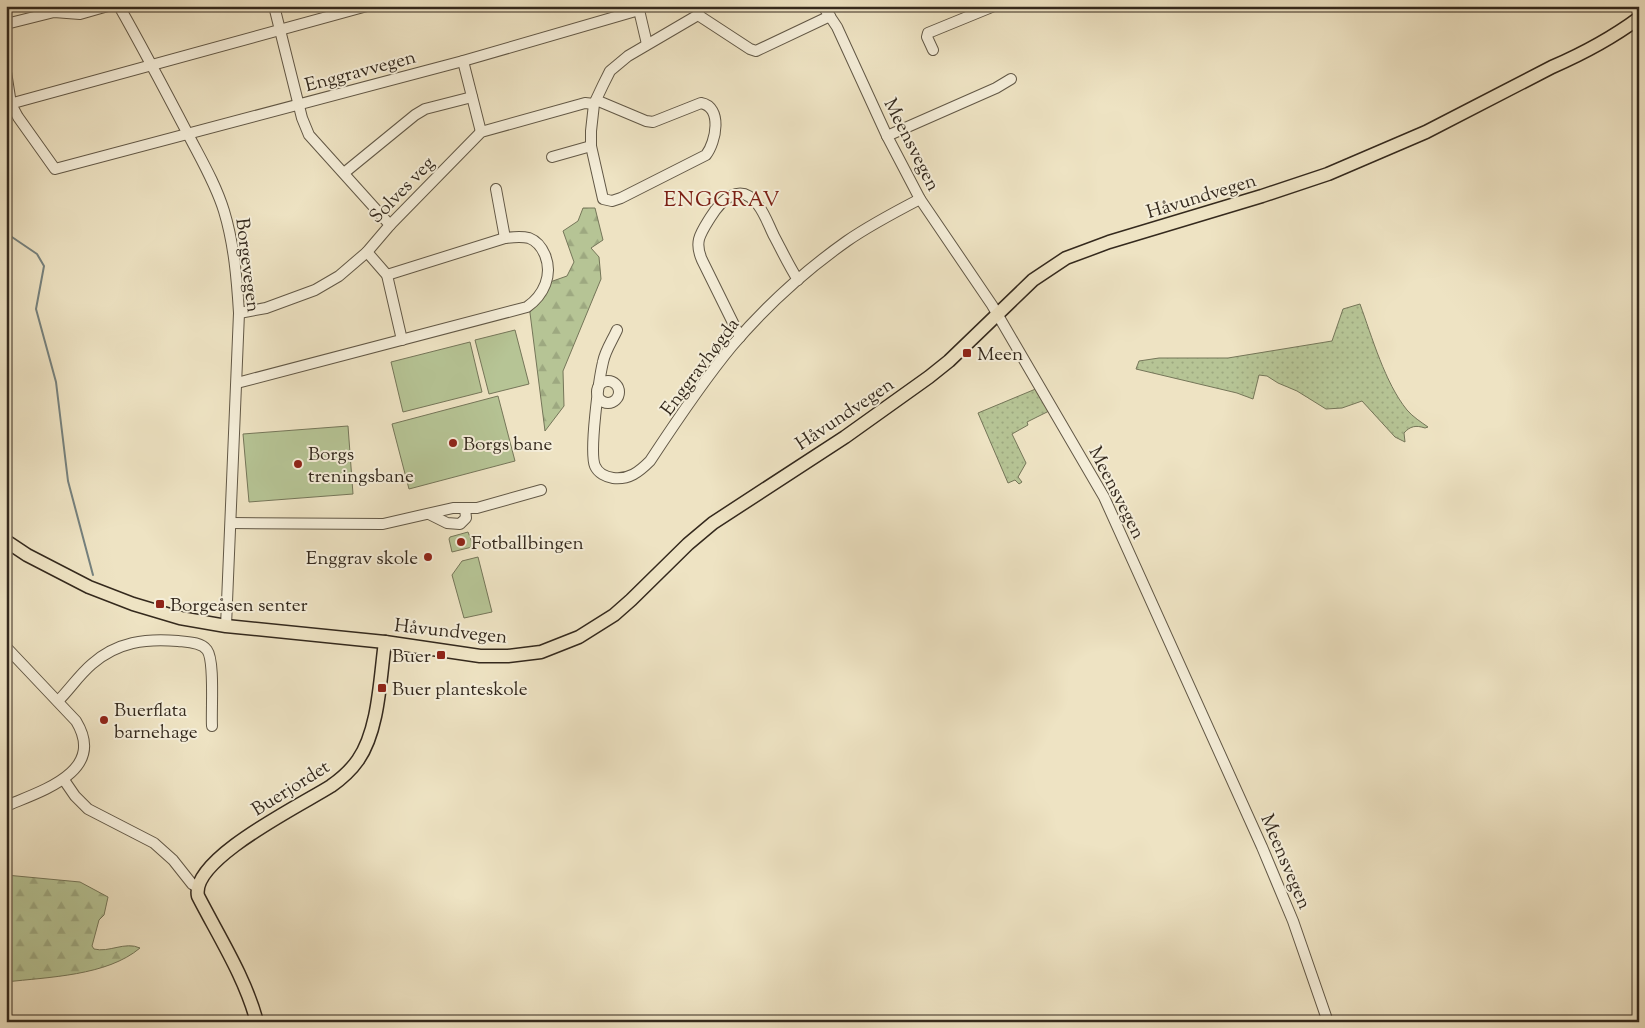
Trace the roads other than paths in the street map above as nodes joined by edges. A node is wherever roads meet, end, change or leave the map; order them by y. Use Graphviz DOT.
graph roads {
  1 [pos="108,6"];
  2 [pos="119,6"];
  3 [pos="274,6"];
  4 [pos="367,6"];
  5 [pos="823,6"];
  6 [pos="994,6"];
  7 [pos="639,8"];
  8 [pos="699,10"];
  9 [pos="830,16"];
  10 [pos="1639,18"];
  11 [pos="6,24"];
  12 [pos="280,30"];
  13 [pos="647,44"];
  14 [pos="933,50"];
  15 [pos="463,61"];
  16 [pos="153,66"];
  17 [pos="6,72"];
  18 [pos="1011,79"];
  19 [pos="472,96"];
  20 [pos="595,102"];
  21 [pos="9,104"];
  22 [pos="299,105"];
  23 [pos="481,132"];
  24 [pos="188,134"];
  25 [pos="887,136"];
  26 [pos="591,146"];
  27 [pos="552,157"];
  28 [pos="344,173"];
  29 [pos="496,189"];
  30 [pos="920,199"];
  31 [pos="390,225"];
  32 [pos="505,238"];
  33 [pos="367,252"];
  34 [pos="387,275"];
  35 [pos="798,280"];
  36 [pos="239,313"];
  37 [pos="998,314"];
  38 [pos="617,330"];
  39 [pos="740,337"];
  40 [pos="402,340"];
  41 [pos="237,383"];
  42 [pos="541,490"];
  43 [pos="466,512"];
  44 [pos="429,514"];
  45 [pos="231,523"];
  46 [pos="6,532"];
  47 [pos="6,540"];
  48 [pos="46,564"];
  49 [pos="226,626"];
  50 [pos="385,642"];
  51 [pos="6,647"];
  52 [pos="58,701"];
  53 [pos="212,726"];
  54 [pos="64,780"];
  55 [pos="6,806"];
  56 [pos="197,887"];
  57 [pos="257,1022"];
  58 [pos="1328,1022"];
  1 -- 11 [label="street"];
  2 -- 16 [label="street, Borgevegen"];
  3 -- 12 [label="street"];
  4 -- 12 [label="street"];
  5 -- 9 [label="street, Meensvegen"];
  6 -- 14 [label="street"];
  7 -- 13 [label="street, Enggravvegen"];
  7 -- 15 [label="street, Enggravvegen"];
  8 -- 9 [label="street"];
  8 -- 13 [label="street"];
  9 -- 25 [label="street, Meensvegen"];
  10 -- 37 [label="main road, Håvundvegen"];
  12 -- 16 [label="street"];
  12 -- 22 [label="street"];
  13 -- 20 [label="street"];
  15 -- 19 [label="street"];
  15 -- 22 [label="street, Enggravvegen"];
  16 -- 21 [label="street"];
  16 -- 24 [label="street, Borgevegen"];
  17 -- 21 [label="street"];
  18 -- 25 [label="street"];
  19 -- 23 [label="street"];
  19 -- 28 [label="street"];
  20 -- 23 [label="street"];
  20 -- 26 [label="street"];
  20 -- 26 [label="street"];
  21 -- 24 [label="street, Enggravvegen"];
  22 -- 24 [label="street, Enggravvegen"];
  22 -- 28 [label="street"];
  23 -- 31 [label="street, Solves veg"];
  24 -- 36 [label="street, Borgevegen"];
  25 -- 30 [label="street, Meensvegen"];
  26 -- 27 [label="street"];
  28 -- 31 [label="street"];
  29 -- 32 [label="street"];
  30 -- 35 [label="street, Enggravhøgda"];
  30 -- 37 [label="street, Meensvegen"];
  31 -- 33 [label="street, Solves veg"];
  32 -- 34 [label="street"];
  32 -- 40 [label="street"];
  33 -- 34 [label="street"];
  33 -- 36 [label="street, Solves veg"];
  34 -- 40 [label="street"];
  35 -- 39 [label="street, Enggravhøgda"];
  35 -- 39 [label="street"];
  36 -- 41 [label="street, Borgevegen"];
  37 -- 50 [label="main road, Håvundvegen"];
  37 -- 58 [label="street, Meensvegen"];
  38 -- 39 [label="street, Enggravhøgda"];
  40 -- 41 [label="street"];
  41 -- 45 [label="street, Borgevegen"];
  42 -- 43 [label="street"];
  43 -- 44 [label="street"];
  43 -- 44 [label="street"];
  44 -- 45 [label="street"];
  45 -- 49 [label="street, Borgevegen"];
  46 -- 48 [label="main road, Håvundvegen"];
  47 -- 48 [label="main road, Håvundvegen"];
  48 -- 49 [label="main road, Håvundvegen"];
  49 -- 50 [label="main road, Håvundvegen"];
  50 -- 56 [label="main road, Buerjordet"];
  51 -- 52 [label="street"];
  52 -- 53 [label="street"];
  52 -- 54 [label="street"];
  54 -- 55 [label="street"];
  54 -- 56 [label="street"];
  56 -- 57 [label="main road"];
}
